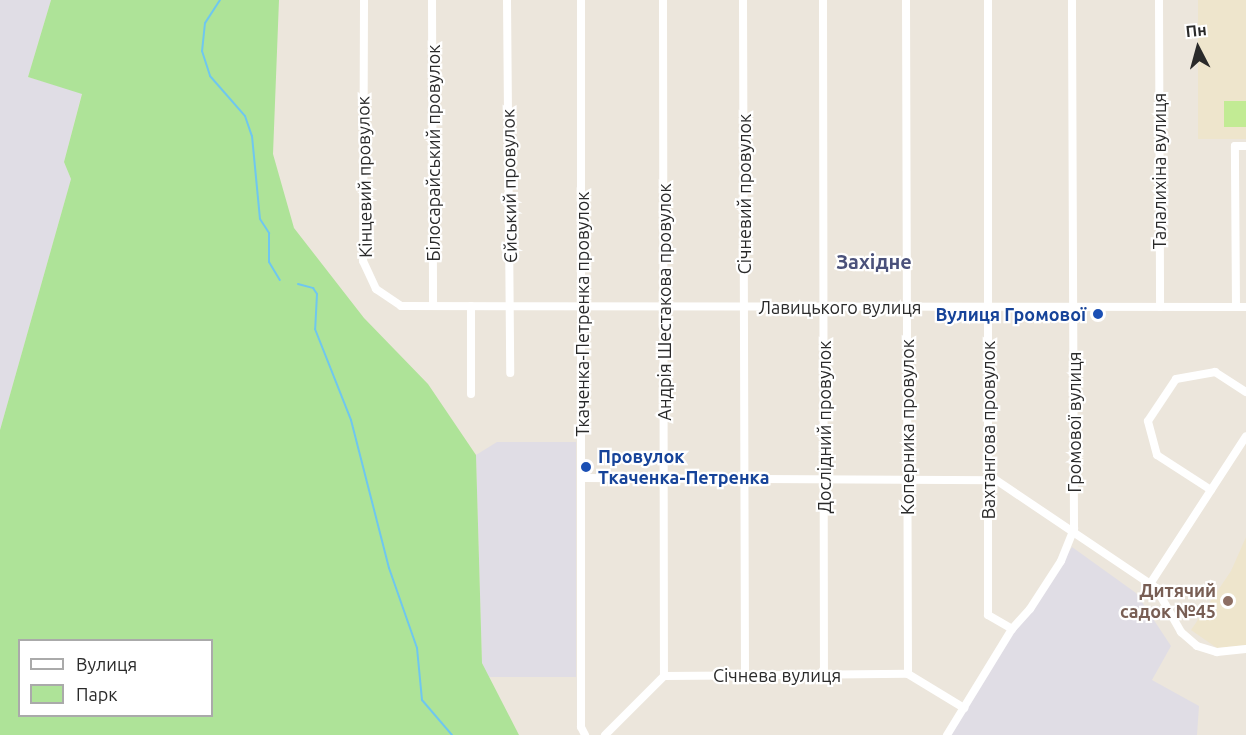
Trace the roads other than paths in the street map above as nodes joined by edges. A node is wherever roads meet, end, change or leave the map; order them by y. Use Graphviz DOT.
graph roads {
  1 [pos="364,0"];
  2 [pos="432,0"];
  3 [pos="507,0"];
  4 [pos="581,0"];
  5 [pos="663,0"];
  6 [pos="743,0"];
  7 [pos="823,0"];
  8 [pos="906,0"];
  9 [pos="988,0"];
  10 [pos="1072,0"];
  11 [pos="1159,0"];
  12 [pos="1246,146"];
  13 [pos="433,306"];
  14 [pos="471,306"];
  15 [pos="510,306"];
  16 [pos="582,306"];
  17 [pos="664,306"];
  18 [pos="823,306"];
  19 [pos="744,307"];
  20 [pos="907,307"];
  21 [pos="988,307"];
  22 [pos="1075,307"];
  23 [pos="1160,307"];
  24 [pos="1236,307"];
  25 [pos="1246,307"];
  26 [pos="510,373"];
  27 [pos="1246,392"];
  28 [pos="471,394"];
  29 [pos="1246,436"];
  30 [pos="582,478"];
  31 [pos="664,478"];
  32 [pos="745,478"];
  33 [pos="824,479"];
  34 [pos="907,479"];
  35 [pos="988,479"];
  36 [pos="1211,490"];
  37 [pos="1074,529"];
  38 [pos="1150,584"];
  39 [pos="1012,629"];
  40 [pos="1246,649"];
  41 [pos="908,674"];
  42 [pos="745,675"];
  43 [pos="824,675"];
  44 [pos="664,676"];
  45 [pos="964,708"];
  46 [pos="585,735"];
  47 [pos="605,735"];
  48 [pos="947,735"];
  1 -- 13 [label="street, Кінцевий провулок"];
  2 -- 13 [label="street, Білосарайський провулок"];
  3 -- 15 [label="street, Єйський провулок"];
  4 -- 16 [label="street, Ткаченка-Петренка провулок"];
  5 -- 17 [label="street, Андрія Шестакова провулок"];
  6 -- 19 [label="street, Січневий провулок"];
  7 -- 18 [label="street, Дослідний провулок"];
  8 -- 20 [label="street, Коперника провулок"];
  9 -- 21 [label="street, Вахтангова провулок"];
  10 -- 22 [label="street, Громової вулиця"];
  11 -- 23 [label="street, Талалихіна вулиця"];
  12 -- 24 [label="street"];
  13 -- 14 [label="street, Лавицького вулиця"];
  14 -- 15 [label="street, Лавицького вулиця"];
  14 -- 28 [label="street"];
  15 -- 16 [label="street, Лавицького вулиця"];
  15 -- 26 [label="street, Єйський провулок"];
  16 -- 17 [label="street, Лавицького вулиця"];
  16 -- 30 [label="street, Ткаченка-Петренка провулок"];
  17 -- 19 [label="street, Лавицького вулиця"];
  17 -- 31 [label="street, Андрія Шестакова провулок"];
  18 -- 19 [label="street, Лавицького вулиця"];
  18 -- 20 [label="street, Лавицького вулиця"];
  18 -- 33 [label="street, Дослідний провулок"];
  19 -- 32 [label="street, Січневий провулок"];
  20 -- 21 [label="street, Лавицького вулиця"];
  20 -- 34 [label="street, Коперника провулок"];
  21 -- 22 [label="street, Лавицького вулиця"];
  21 -- 35 [label="street, Вахтангова провулок"];
  22 -- 23 [label="street, Лавицького вулиця"];
  22 -- 37 [label="street, Громової вулиця"];
  23 -- 24 [label="street, Лавицького вулиця"];
  24 -- 25 [label="street, Лавицького вулиця"];
  27 -- 36 [label="street"];
  29 -- 36 [label="street"];
  30 -- 31 [label="street"];
  30 -- 46 [label="street, Ткаченка-Петренка провулок"];
  31 -- 32 [label="street"];
  31 -- 44 [label="street, Андрія Шестакова провулок"];
  32 -- 33 [label="street"];
  32 -- 42 [label="street, Січневий провулок"];
  33 -- 34 [label="street"];
  33 -- 43 [label="street, Дослідний провулок"];
  34 -- 35 [label="street"];
  34 -- 41 [label="street, Коперника провулок"];
  35 -- 37 [label="street"];
  35 -- 39 [label="street, Вахтангова провулок"];
  36 -- 38 [label="street"];
  37 -- 38 [label="street"];
  37 -- 39 [label="street, Громової вулиця"];
  38 -- 40 [label="street"];
  39 -- 45 [label="street, Громової вулиця"];
  41 -- 43 [label="street, Січнева вулиця"];
  41 -- 45 [label="street"];
  42 -- 43 [label="street, Січнева вулиця"];
  42 -- 44 [label="street, Січнева вулиця"];
  44 -- 47 [label="street"];
  45 -- 48 [label="street, Громової вулиця"];
}
